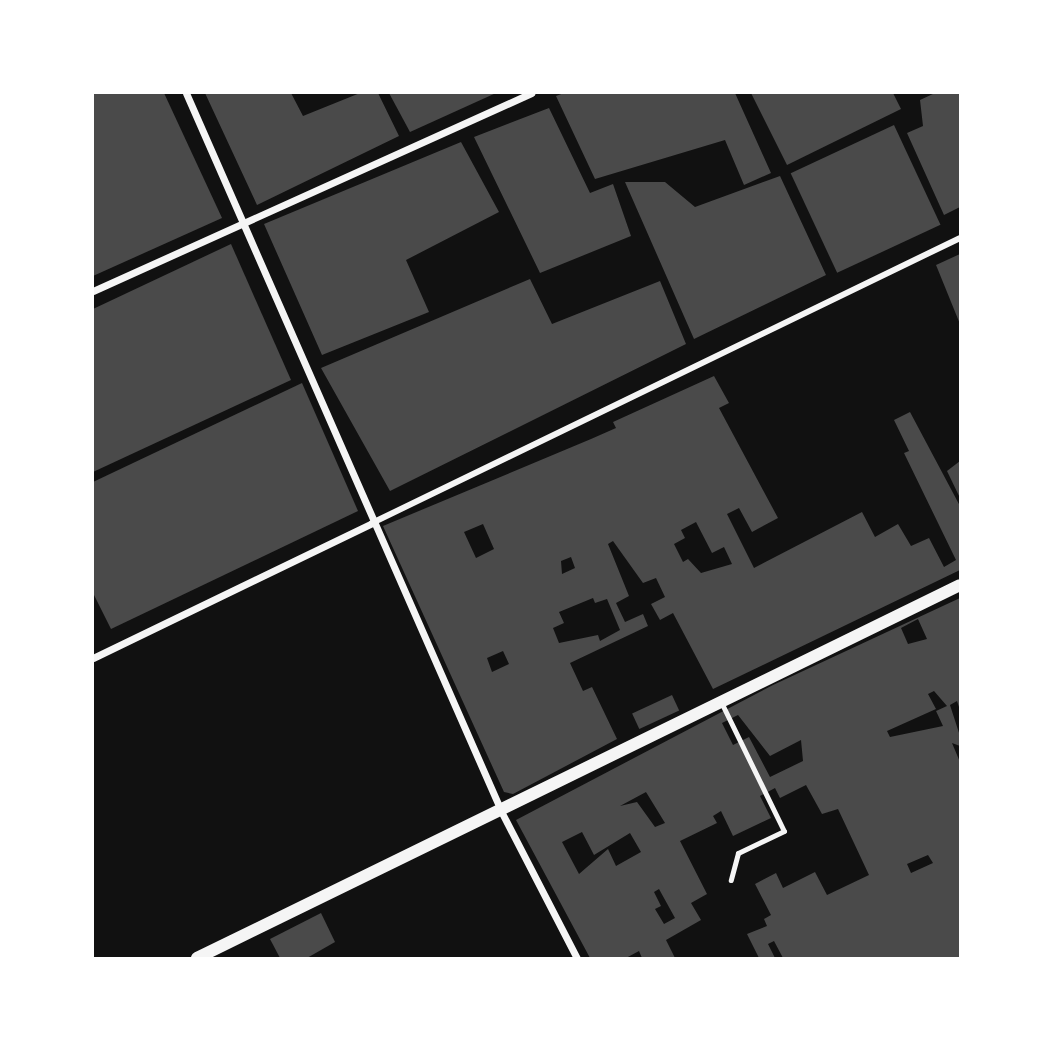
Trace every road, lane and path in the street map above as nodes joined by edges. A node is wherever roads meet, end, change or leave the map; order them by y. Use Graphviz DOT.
graph roads {
  1 [pos="186,93"];
  2 [pos="531,93"];
  3 [pos="244,220"];
  4 [pos="960,237"];
  5 [pos="93,291"];
  6 [pos="372,523"];
  7 [pos="960,585"];
  8 [pos="93,658"];
  9 [pos="722,704"];
  10 [pos="502,813"];
  11 [pos="731,880"];
  12 [pos="197,958"];
  13 [pos="577,958"];
  1 -- 3 [label="street"];
  2 -- 3 [label="street"];
  3 -- 5 [label="street"];
  3 -- 6 [label="street"];
  4 -- 6 [label="street"];
  6 -- 8 [label="street"];
  6 -- 10 [label="street"];
  7 -- 9 [label="street"];
  9 -- 10 [label="street"];
  9 -- 11 [label="lane"];
  10 -- 12 [label="street"];
  10 -- 13 [label="street"];
}
